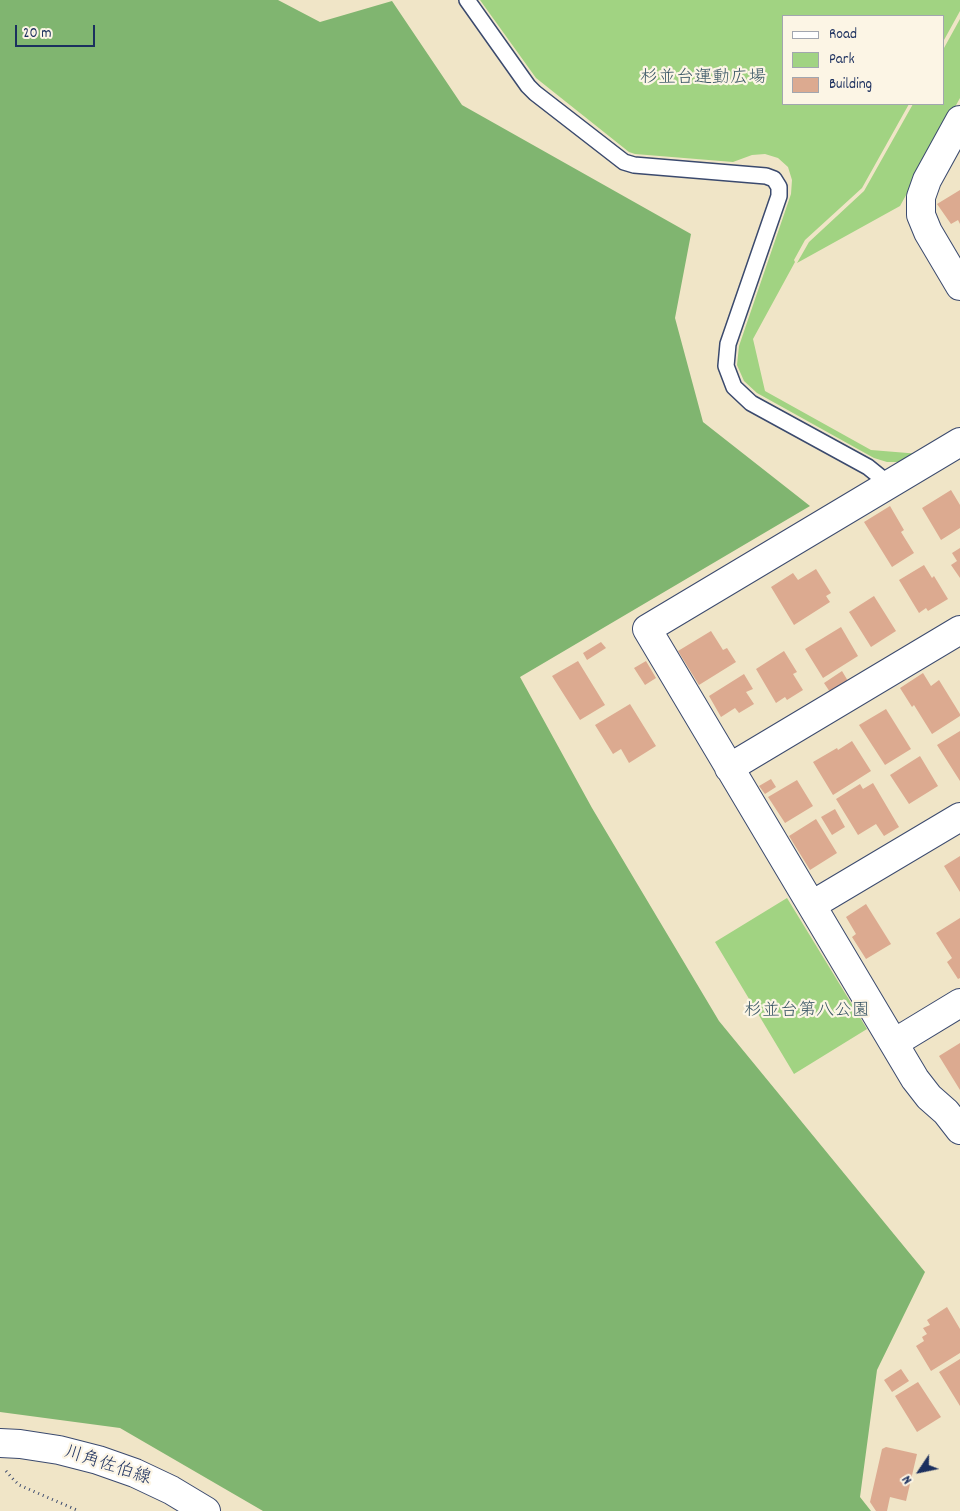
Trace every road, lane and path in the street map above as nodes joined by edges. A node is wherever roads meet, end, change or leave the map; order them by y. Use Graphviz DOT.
graph roads {
  1 [pos="467,0"];
  2 [pos="960,120"];
  3 [pos="956,269"];
  4 [pos="960,442"];
  5 [pos="889,484"];
  6 [pos="960,630"];
  7 [pos="729,768"];
  8 [pos="960,817"];
  9 [pos="812,906"];
  10 [pos="960,1003"];
  11 [pos="894,1043"];
  12 [pos="960,1130"];
  13 [pos="2,1456"];
  14 [pos="79,1511"];
  15 [pos="206,1511"];
  1 -- 5 [label="lane"];
  2 -- 3 [label="street"];
  4 -- 5 [label="street"];
  5 -- 7 [label="street"];
  6 -- 7 [label="street"];
  7 -- 9 [label="street"];
  8 -- 9 [label="street"];
  9 -- 11 [label="street"];
  10 -- 11 [label="street"];
  11 -- 12 [label="street"];
  13 -- 14 [label="path"];
  13 -- 15 [label="street, 川角佐伯線"];
}
